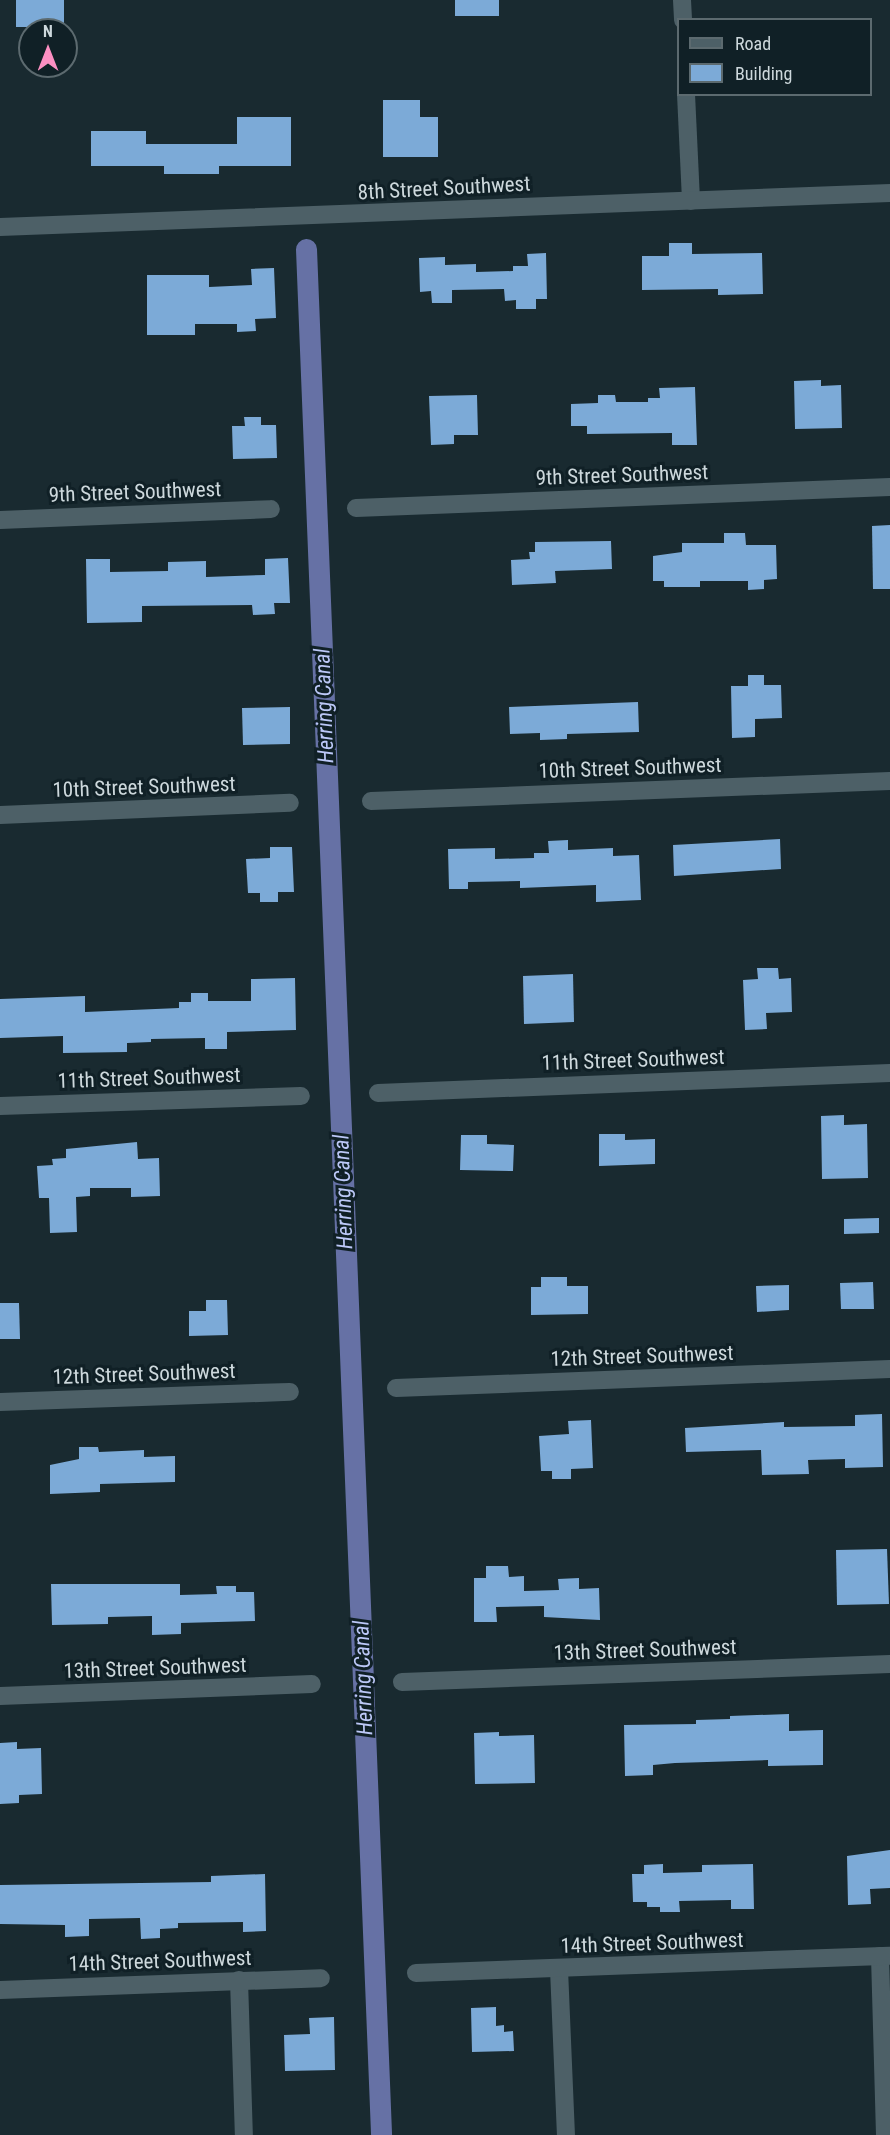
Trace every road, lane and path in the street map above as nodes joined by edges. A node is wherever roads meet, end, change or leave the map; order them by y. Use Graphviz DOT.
graph roads {
  1 [pos="682,0"];
  2 [pos="683,18"];
  3 [pos="686,96"];
  4 [pos="890,193"];
  5 [pos="691,201"];
  6 [pos="0,227"];
  7 [pos="890,487"];
  8 [pos="356,508"];
  9 [pos="271,509"];
  10 [pos="0,520"];
  11 [pos="890,781"];
  12 [pos="371,801"];
  13 [pos="290,803"];
  14 [pos="0,815"];
  15 [pos="890,1074"];
  16 [pos="378,1093"];
  17 [pos="301,1096"];
  18 [pos="0,1106"];
  19 [pos="890,1369"];
  20 [pos="396,1388"];
  21 [pos="290,1392"];
  22 [pos="0,1402"];
  23 [pos="890,1664"];
  24 [pos="402,1682"];
  25 [pos="312,1684"];
  26 [pos="0,1696"];
  27 [pos="885,1956"];
  28 [pos="559,1969"];
  29 [pos="416,1973"];
  30 [pos="321,1978"];
  31 [pos="239,1980"];
  32 [pos="0,1990"];
  33 [pos="244,2135"];
  34 [pos="566,2135"];
  35 [pos="885,2135"];
  1 -- 2 [label="street"];
  3 -- 5 [label="street"];
  4 -- 5 [label="street, 8th Street Southwest"];
  5 -- 6 [label="street, 8th Street Southwest"];
  7 -- 8 [label="street, 9th Street Southwest"];
  9 -- 10 [label="street, 9th Street Southwest"];
  11 -- 12 [label="street, 10th Street Southwest"];
  13 -- 14 [label="street, 10th Street Southwest"];
  15 -- 16 [label="street, 11th Street Southwest"];
  17 -- 18 [label="street, 11th Street Southwest"];
  19 -- 20 [label="street, 12th Street Southwest"];
  21 -- 22 [label="street, 12th Street Southwest"];
  23 -- 24 [label="street, 13th Street Southwest"];
  25 -- 26 [label="street, 13th Street Southwest"];
  27 -- 28 [label="street, 14th Street Southwest"];
  27 -- 35 [label="street"];
  28 -- 29 [label="street, 14th Street Southwest"];
  28 -- 34 [label="street"];
  30 -- 31 [label="street, 14th Street Southwest"];
  31 -- 32 [label="street, 14th Street Southwest"];
  31 -- 33 [label="street"];
}
